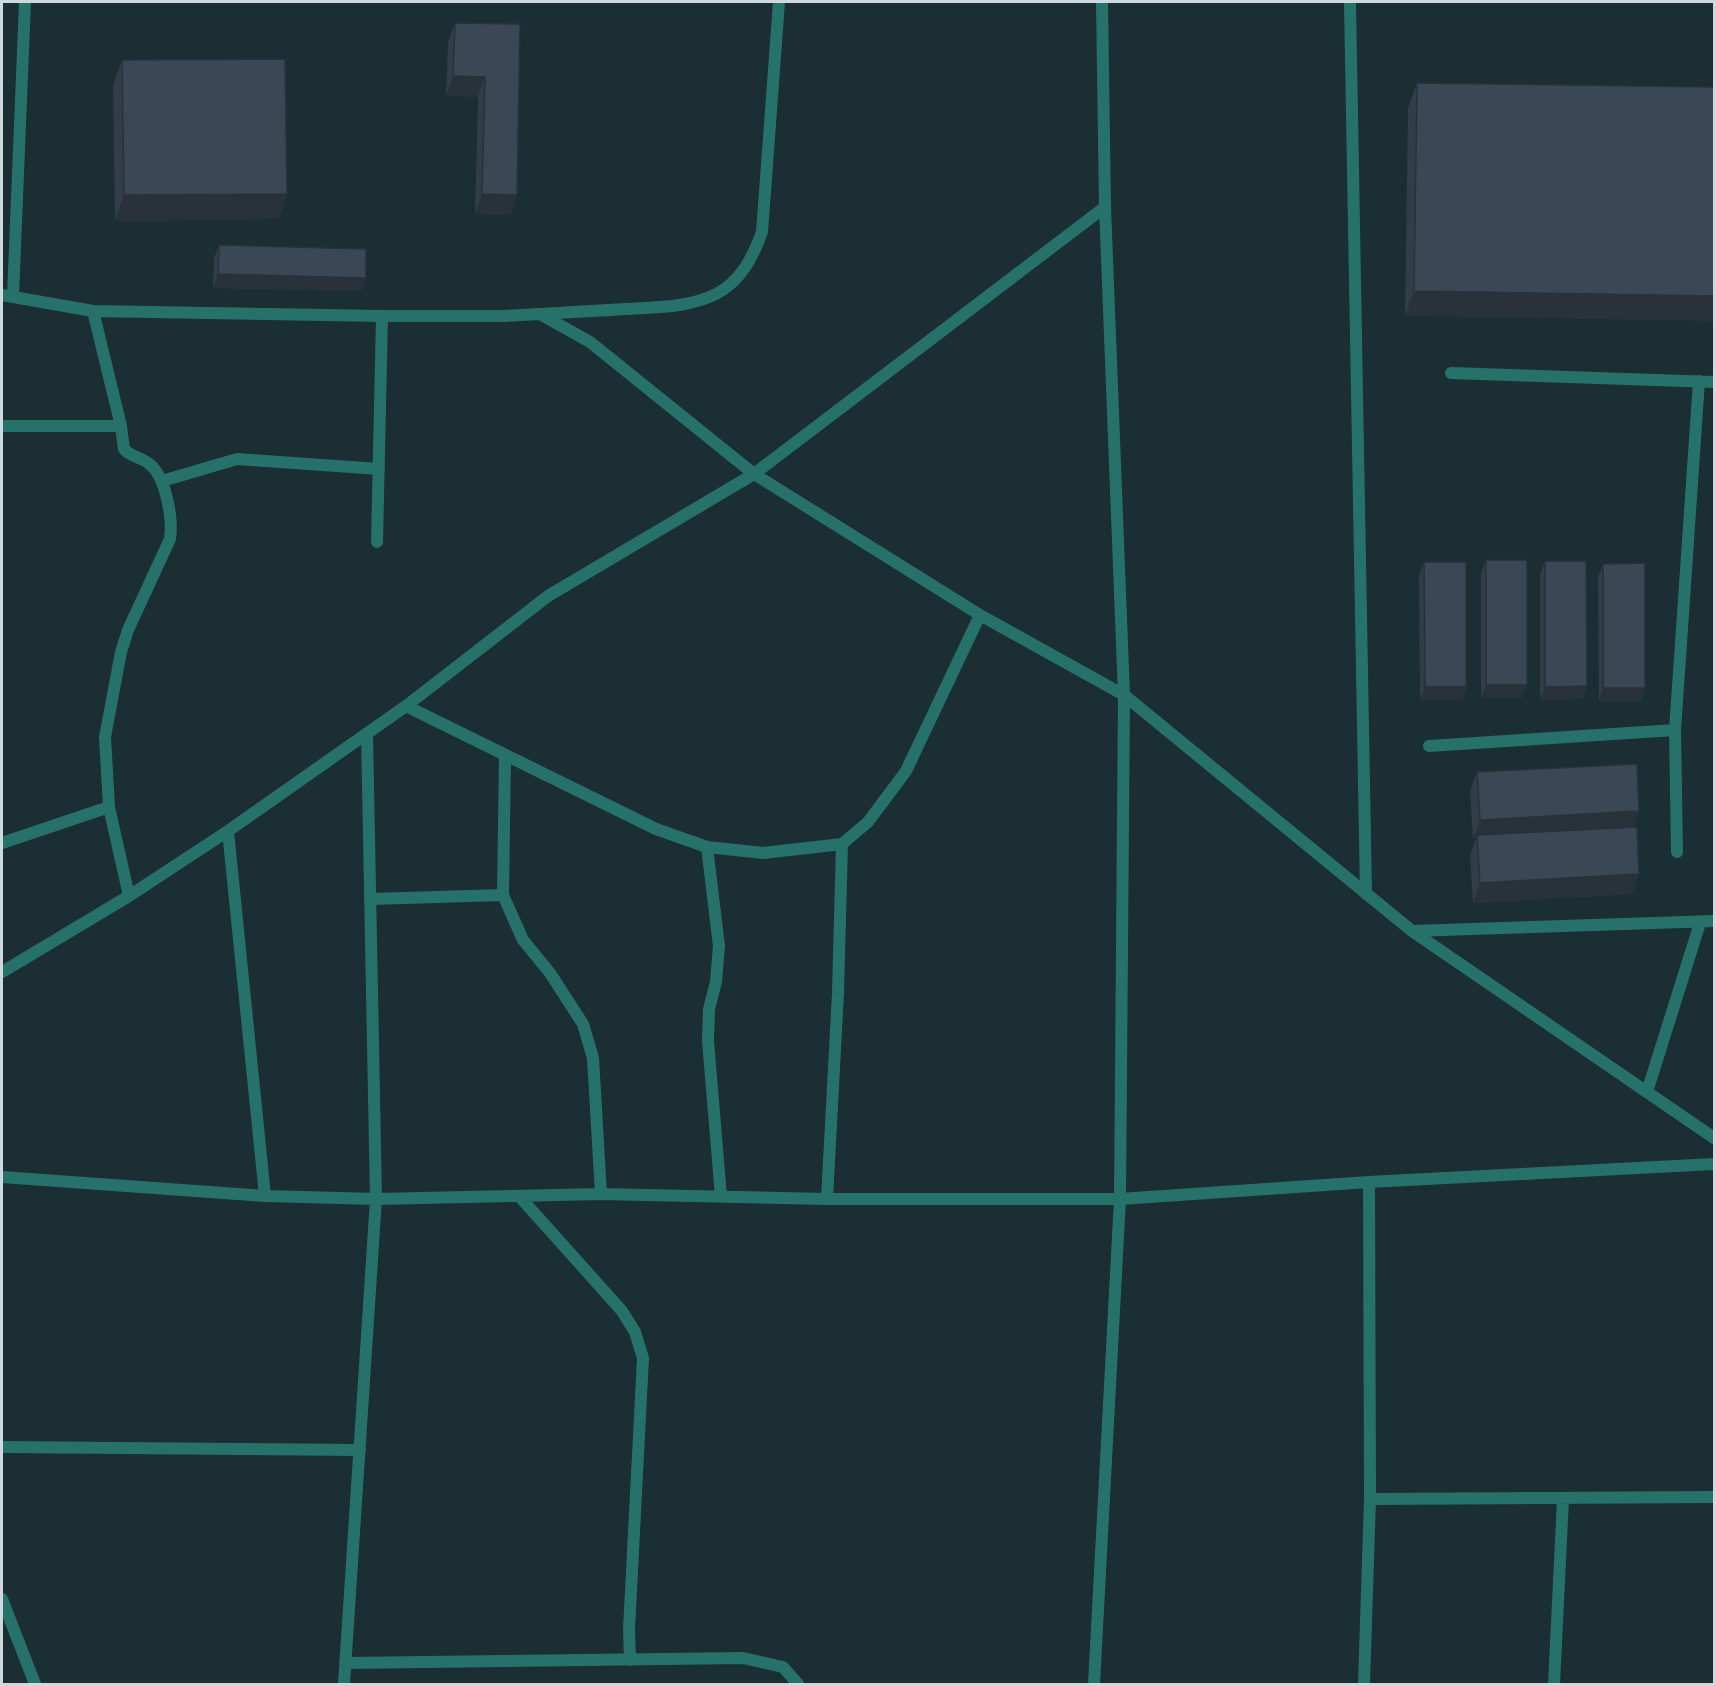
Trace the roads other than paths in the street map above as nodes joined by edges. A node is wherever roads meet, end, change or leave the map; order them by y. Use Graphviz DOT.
graph roads {
  1 [pos="25,2"];
  2 [pos="779,2"];
  3 [pos="1102,2"];
  4 [pos="1350,2"];
  5 [pos="1105,207"];
  6 [pos="7,295"];
  7 [pos="93,311"];
  8 [pos="540,314"];
  9 [pos="382,316"];
  10 [pos="1450,373"];
  11 [pos="1699,381"];
  12 [pos="1714,382"];
  13 [pos="2,426"];
  14 [pos="121,426"];
  15 [pos="380,469"];
  16 [pos="754,474"];
  17 [pos="162,481"];
  18 [pos="377,542"];
  19 [pos="980,615"];
  20 [pos="1124,694"];
  21 [pos="406,706"];
  22 [pos="1675,730"];
  23 [pos="367,734"];
  24 [pos="1429,746"];
  25 [pos="505,755"];
  26 [pos="109,807"];
  27 [pos="228,831"];
  28 [pos="2,843"];
  29 [pos="842,844"];
  30 [pos="707,846"];
  31 [pos="1677,852"];
  32 [pos="502,894"];
  33 [pos="1366,894"];
  34 [pos="129,896"];
  35 [pos="370,899"];
  36 [pos="1714,921"];
  37 [pos="1700,923"];
  38 [pos="1412,931"];
  39 [pos="2,972"];
  40 [pos="1647,1092"];
  41 [pos="1714,1138"];
  42 [pos="1714,1164"];
  43 [pos="2,1177"];
  44 [pos="1369,1182"];
  45 [pos="601,1194"];
  46 [pos="265,1196"];
  47 [pos="519,1196"];
  48 [pos="721,1196"];
  49 [pos="376,1199"];
  50 [pos="827,1199"];
  51 [pos="1120,1199"];
  52 [pos="2,1447"];
  53 [pos="360,1450"];
  54 [pos="1714,1497"];
  55 [pos="1370,1499"];
  56 [pos="1563,1499"];
  57 [pos="2,1599"];
  58 [pos="630,1660"];
  59 [pos="345,1663"];
  60 [pos="35,1684"];
  61 [pos="344,1684"];
  62 [pos="798,1684"];
  63 [pos="1094,1684"];
  64 [pos="1364,1684"];
  65 [pos="1554,1684"];
  1 -- 6 [label="street"];
  2 -- 8 [label="street"];
  3 -- 5 [label="street"];
  4 -- 33 [label="street"];
  5 -- 16 [label="street"];
  5 -- 20 [label="street"];
  6 -- 7 [label="street"];
  7 -- 9 [label="street"];
  7 -- 14 [label="street"];
  8 -- 9 [label="street"];
  8 -- 16 [label="street"];
  9 -- 15 [label="street"];
  10 -- 11 [label="street"];
  11 -- 12 [label="street"];
  11 -- 22 [label="street"];
  13 -- 14 [label="street"];
  14 -- 17 [label="street"];
  15 -- 17 [label="street"];
  15 -- 18 [label="street"];
  16 -- 19 [label="street"];
  16 -- 21 [label="street"];
  17 -- 26 [label="street"];
  19 -- 20 [label="street"];
  19 -- 29 [label="street"];
  20 -- 33 [label="street"];
  20 -- 51 [label="street"];
  21 -- 23 [label="street"];
  21 -- 25 [label="street"];
  22 -- 24 [label="street"];
  22 -- 31 [label="street"];
  23 -- 27 [label="street"];
  23 -- 35 [label="street"];
  25 -- 30 [label="street"];
  25 -- 32 [label="street"];
  26 -- 28 [label="street"];
  26 -- 34 [label="street"];
  27 -- 34 [label="street"];
  27 -- 46 [label="street"];
  29 -- 30 [label="street"];
  29 -- 50 [label="street"];
  30 -- 48 [label="street"];
  32 -- 35 [label="street"];
  32 -- 45 [label="street"];
  33 -- 38 [label="street"];
  34 -- 39 [label="street"];
  35 -- 49 [label="street"];
  36 -- 37 [label="street"];
  37 -- 38 [label="street"];
  37 -- 40 [label="street"];
  38 -- 40 [label="street"];
  40 -- 41 [label="street"];
  42 -- 44 [label="street"];
  43 -- 46 [label="street"];
  44 -- 51 [label="street"];
  44 -- 55 [label="street"];
  45 -- 47 [label="street"];
  45 -- 48 [label="street"];
  46 -- 49 [label="street"];
  47 -- 49 [label="street"];
  47 -- 58 [label="street"];
  48 -- 50 [label="street"];
  49 -- 53 [label="street"];
  50 -- 51 [label="street"];
  51 -- 63 [label="street"];
  52 -- 53 [label="street"];
  53 -- 59 [label="street"];
  54 -- 56 [label="street"];
  55 -- 56 [label="street"];
  55 -- 64 [label="street"];
  56 -- 65 [label="street"];
  57 -- 60 [label="street"];
  58 -- 59 [label="street"];
  58 -- 62 [label="street"];
  59 -- 61 [label="street"];
}
